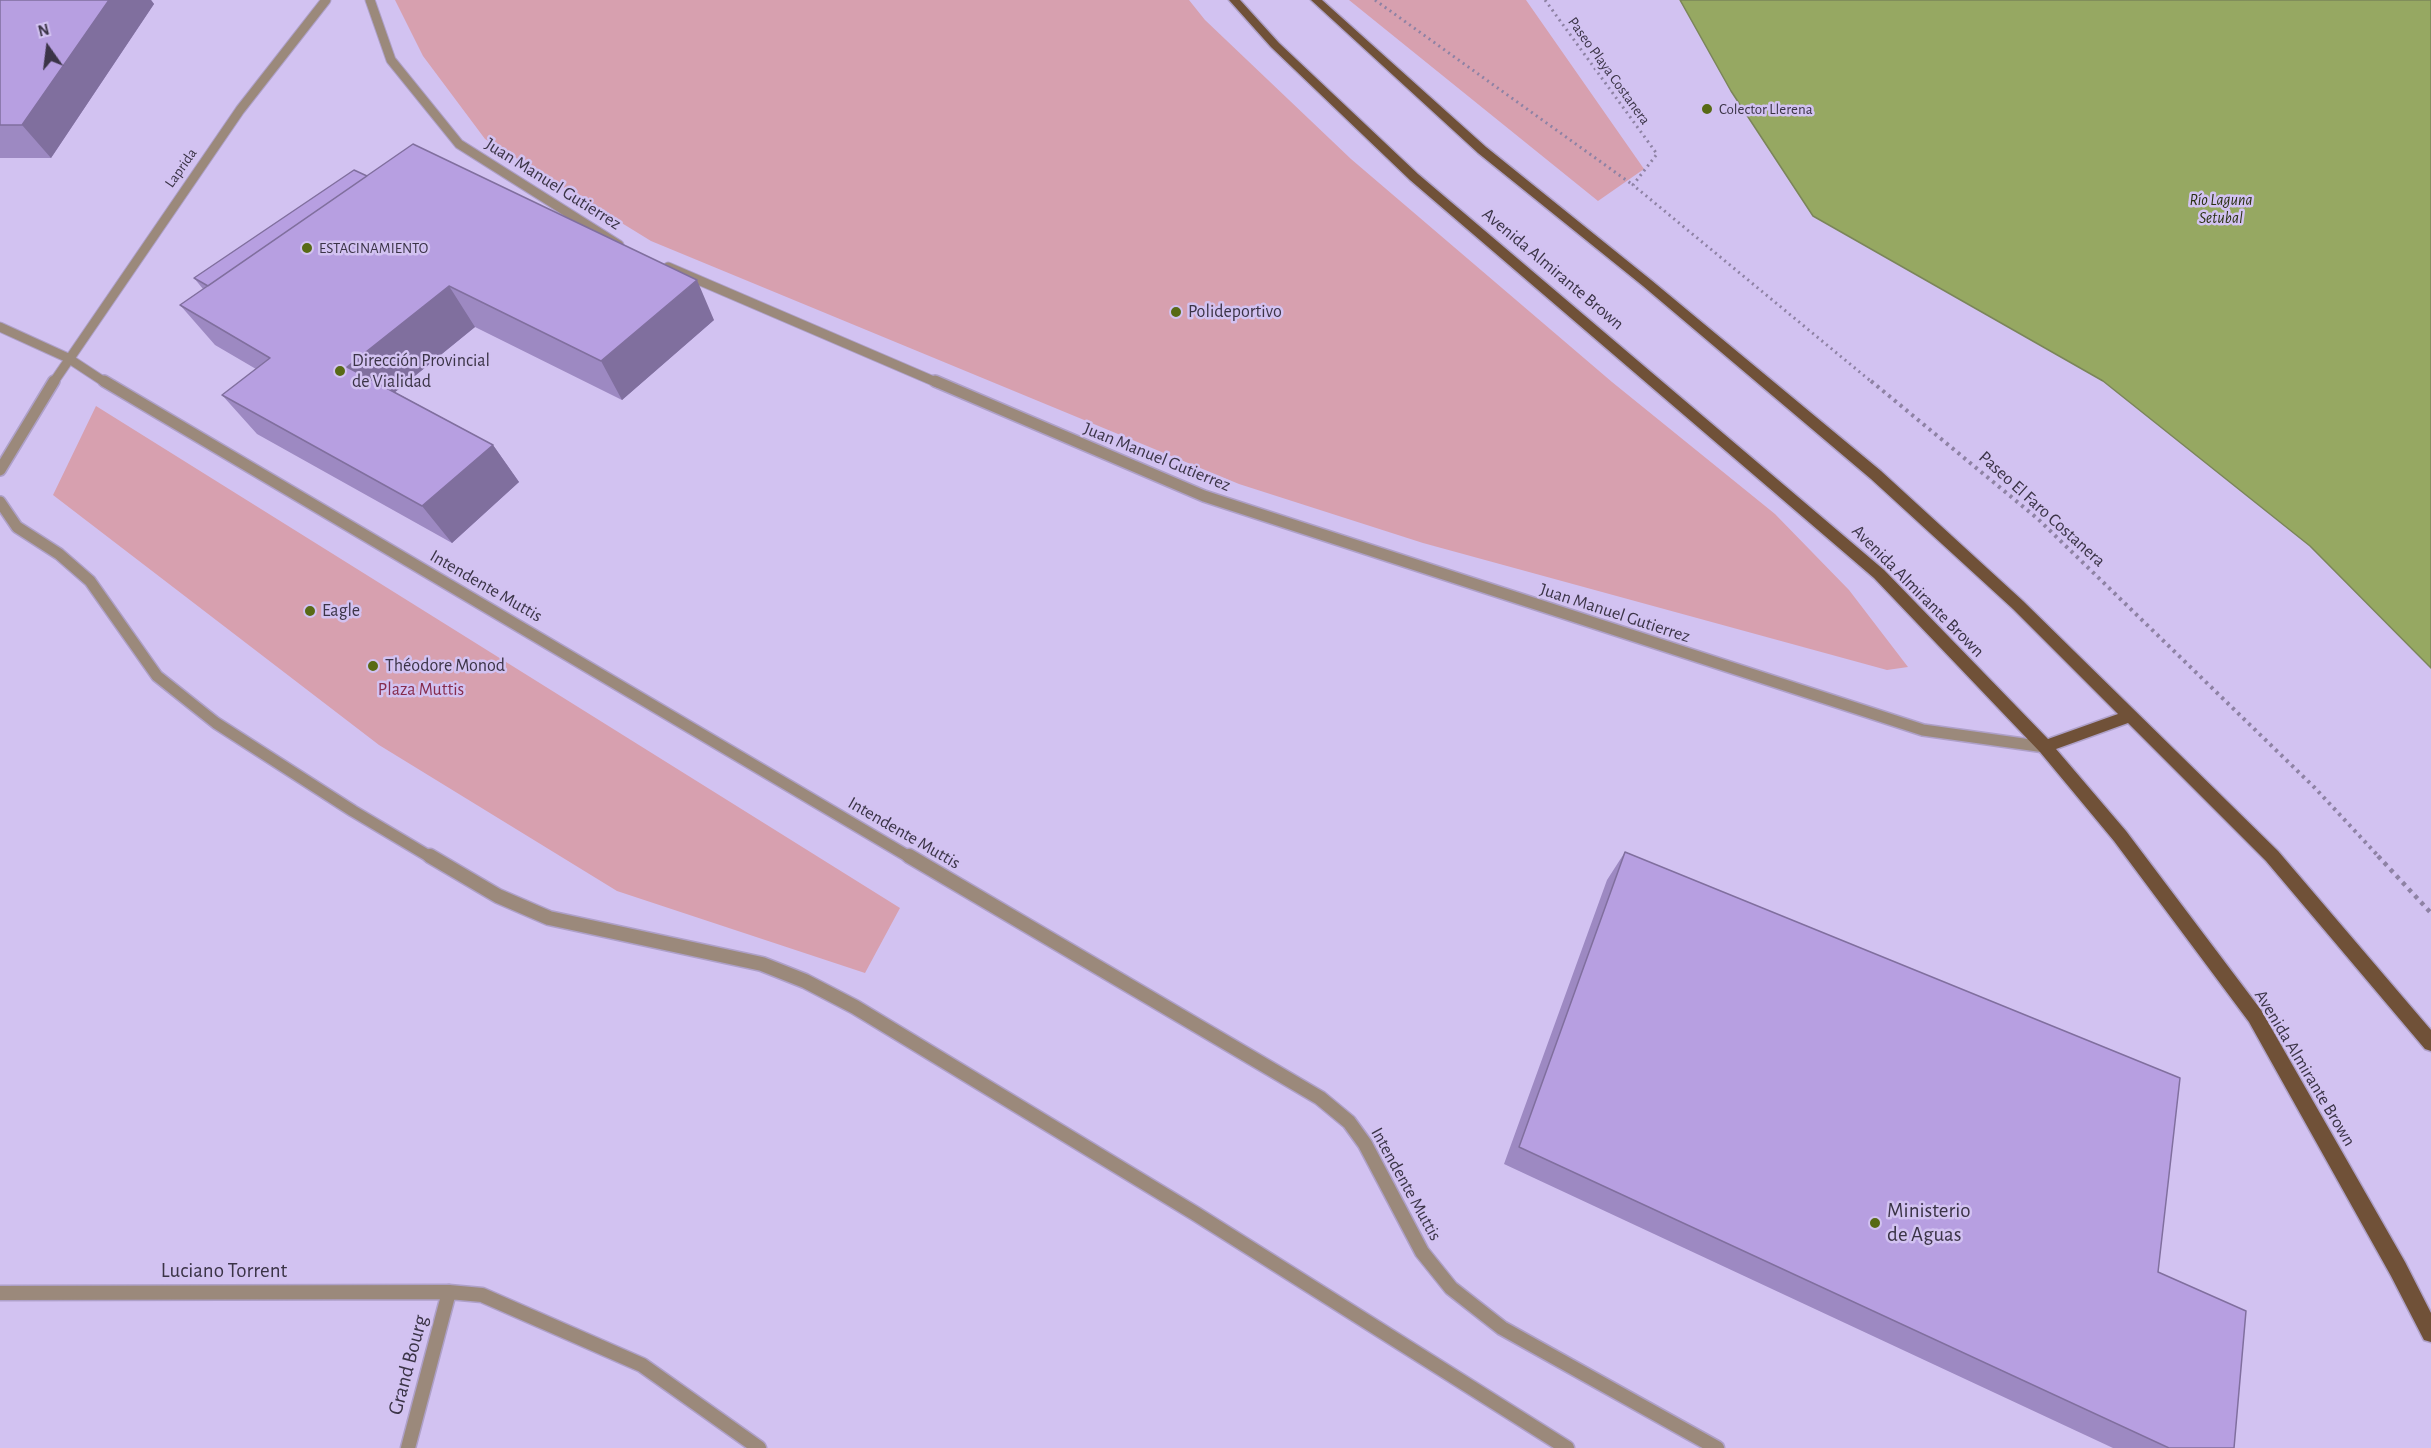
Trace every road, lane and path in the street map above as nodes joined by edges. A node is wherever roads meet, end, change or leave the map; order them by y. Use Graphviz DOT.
graph roads {
  1 [pos="326,0"];
  2 [pos="370,0"];
  3 [pos="1234,0"];
  4 [pos="1316,0"];
  5 [pos="1375,0"];
  6 [pos="1545,0"];
  7 [pos="1633,185"];
  8 [pos="626,249"];
  9 [pos="658,262"];
  10 [pos="0,327"];
  11 [pos="68,358"];
  12 [pos="0,470"];
  13 [pos="0,502"];
  14 [pos="2130,716"];
  15 [pos="2045,747"];
  16 [pos="2431,914"];
  17 [pos="2431,1043"];
  18 [pos="449,1292"];
  19 [pos="0,1293"];
  20 [pos="2431,1333"];
  21 [pos="408,1448"];
  22 [pos="759,1448"];
  23 [pos="1567,1448"];
  24 [pos="1717,1448"];
  1 -- 11 [label="street, Laprida"];
  2 -- 8 [label="street, Juan Manuel Gutierrez"];
  3 -- 15 [label="main road, Avenida Almirante Brown"];
  4 -- 14 [label="main road"];
  5 -- 7 [label="path, Paseo El Faro Costanera"];
  6 -- 7 [label="path, Paseo Playa Costanera"];
  7 -- 16 [label="path, Paseo El Faro Costanera"];
  9 -- 15 [label="street, Juan Manuel Gutierrez"];
  10 -- 11 [label="street, Intendente Muttis"];
  11 -- 12 [label="street, Laprida"];
  11 -- 24 [label="street, Intendente Muttis"];
  13 -- 23 [label="street"];
  14 -- 15 [label="main road"];
  14 -- 17 [label="main road"];
  15 -- 20 [label="main road, Avenida Almirante Brown"];
  18 -- 19 [label="street, Luciano Torrent"];
  18 -- 21 [label="street, Grand Bourg"];
  18 -- 22 [label="street, Luciano Torrent"];
}
